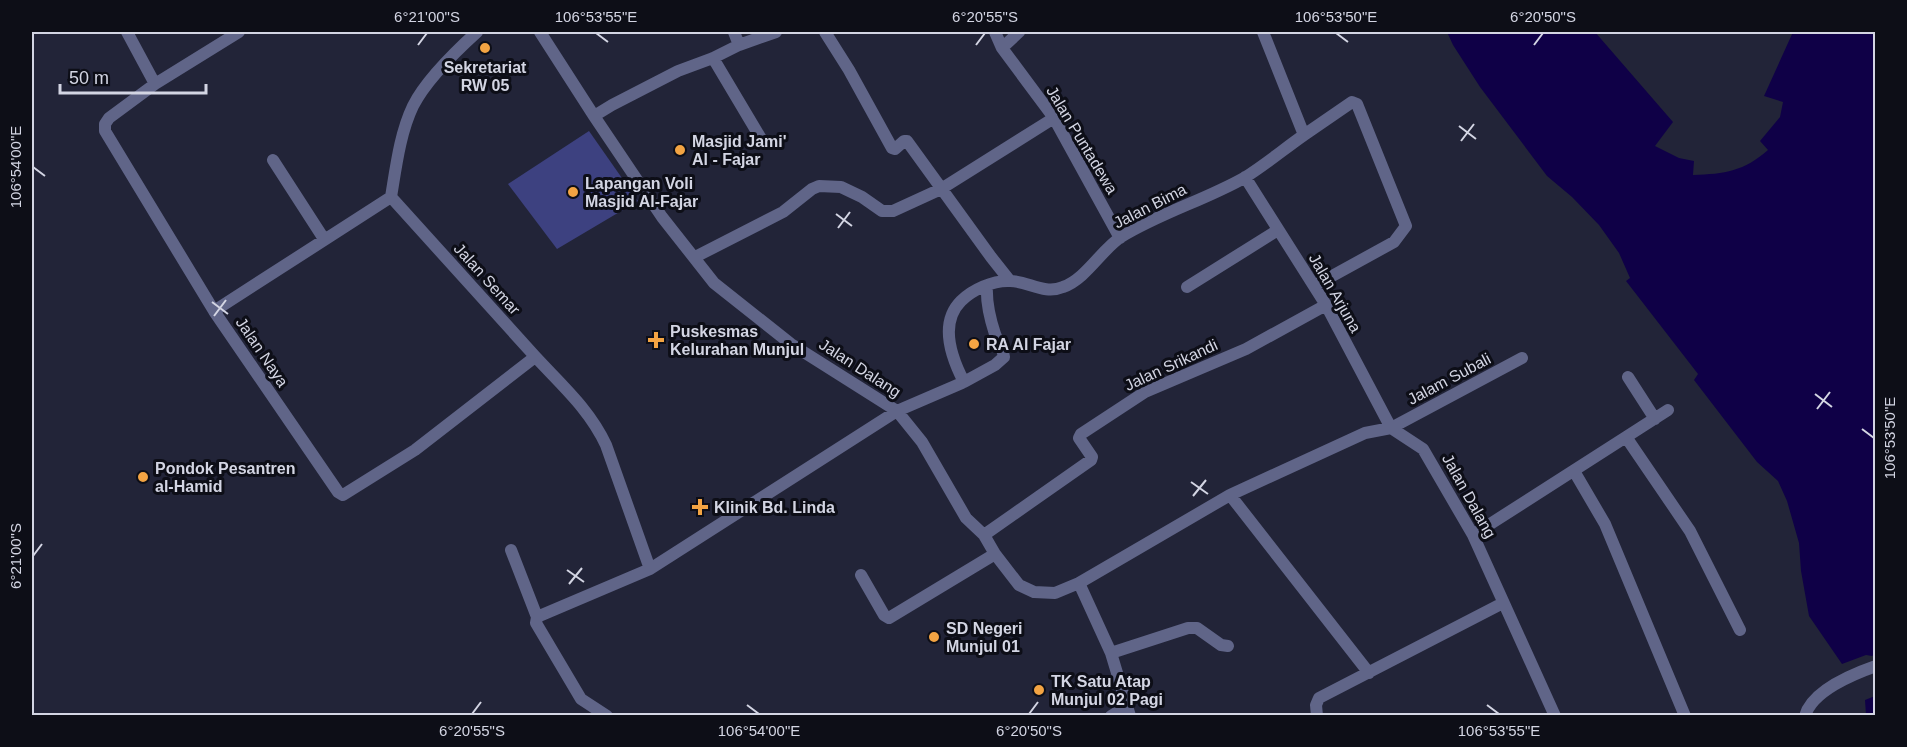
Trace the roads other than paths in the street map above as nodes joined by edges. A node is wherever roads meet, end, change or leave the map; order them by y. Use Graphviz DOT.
graph roads {
  1 [pos="128,32"];
  2 [pos="239,32"];
  3 [pos="477,32"];
  4 [pos="540,32"];
  5 [pos="734,32"];
  6 [pos="776,32"];
  7 [pos="825,32"];
  8 [pos="994,32"];
  9 [pos="1019,32"];
  10 [pos="1263,32"];
  11 [pos="739,45"];
  12 [pos="1002,48"];
  13 [pos="713,58"];
  14 [pos="155,84"];
  15 [pos="594,116"];
  16 [pos="1054,118"];
  17 [pos="1304,135"];
  18 [pos="763,142"];
  19 [pos="273,160"];
  20 [pos="1245,177"];
  21 [pos="941,189"];
  22 [pos="391,197"];
  23 [pos="1278,230"];
  24 [pos="324,238"];
  25 [pos="1120,238"];
  26 [pos="695,257"];
  27 [pos="1010,280"];
  28 [pos="987,285"];
  29 [pos="1314,286"];
  30 [pos="1186,287"];
  31 [pos="1326,305"];
  32 [pos="214,311"];
  33 [pos="535,357"];
  34 [pos="1522,358"];
  35 [pos="1628,377"];
  36 [pos="964,382"];
  37 [pos="1668,410"];
  38 [pos="897,411"];
  39 [pos="1655,419"];
  40 [pos="1391,428"];
  41 [pos="1626,437"];
  42 [pos="1574,471"];
  43 [pos="1230,495"];
  44 [pos="984,535"];
  45 [pos="1473,535"];
  46 [pos="511,550"];
  47 [pos="995,554"];
  48 [pos="650,569"];
  49 [pos="861,575"];
  50 [pos="1079,583"];
  51 [pos="1503,603"];
  52 [pos="537,617"];
  53 [pos="1740,630"];
  54 [pos="1228,646"];
  55 [pos="1111,653"];
  56 [pos="1875,666"];
  57 [pos="1369,673"];
  58 [pos="1129,711"];
  59 [pos="607,716"];
  60 [pos="1111,716"];
  61 [pos="1317,716"];
  62 [pos="1555,716"];
  63 [pos="1685,716"];
  64 [pos="1805,716"];
  1 -- 14 [label="street"];
  2 -- 14 [label="street, Jalan Naya"];
  3 -- 22 [label="street"];
  4 -- 15 [label="street, Jalan Dalang"];
  5 -- 11 [label="street"];
  6 -- 11 [label="street"];
  7 -- 21 [label="street"];
  8 -- 12 [label="street, Jalan Puntadewa"];
  9 -- 12 [label="street"];
  10 -- 17 [label="street"];
  11 -- 13 [label="street"];
  12 -- 16 [label="street, Jalan Puntadewa"];
  13 -- 15 [label="street"];
  13 -- 18 [label="street"];
  14 -- 32 [label="street, Jalan Naya"];
  15 -- 26 [label="street, Jalan Dalang"];
  16 -- 21 [label="street"];
  16 -- 25 [label="street, Jalan Puntadewa"];
  17 -- 20 [label="street, Jalan Bima"];
  17 -- 29 [label="street, Jalan Bima"];
  19 -- 24 [label="street"];
  20 -- 23 [label="street, Jalan Arjuna"];
  20 -- 25 [label="street, Jalan Bima"];
  21 -- 26 [label="street"];
  21 -- 27 [label="street"];
  22 -- 24 [label="street"];
  22 -- 33 [label="street, Jalan Semar"];
  23 -- 29 [label="street, Jalan Arjuna"];
  23 -- 30 [label="street"];
  24 -- 32 [label="street"];
  25 -- 27 [label="street, Jalan Bima"];
  26 -- 38 [label="street, Jalan Dalang"];
  27 -- 28 [label="street, Jalan Bima"];
  28 -- 36 [label="street, Jalan Bima"];
  28 -- 36 [label="street"];
  29 -- 31 [label="street, Jalan Arjuna"];
  31 -- 40 [label="street, Jalan Arjuna"];
  31 -- 44 [label="street, Jalan Srikandi"];
  32 -- 33 [label="street, Jalan Naya"];
  33 -- 48 [label="street, Jalan Semar"];
  34 -- 40 [label="street, Jalam Subali"];
  35 -- 39 [label="street"];
  36 -- 38 [label="street"];
  37 -- 39 [label="street"];
  38 -- 44 [label="street, Jalan Dalang"];
  38 -- 48 [label="street"];
  39 -- 41 [label="street"];
  40 -- 43 [label="street, Jalan Dalang"];
  40 -- 45 [label="street, Jalan Dalang"];
  41 -- 42 [label="street"];
  41 -- 53 [label="street"];
  42 -- 45 [label="street"];
  42 -- 63 [label="street"];
  43 -- 50 [label="street, Jalan Dalang"];
  43 -- 57 [label="street"];
  44 -- 47 [label="street, Jalan Dalang"];
  45 -- 51 [label="street, Jalan Dalang"];
  46 -- 52 [label="street"];
  47 -- 49 [label="street"];
  47 -- 50 [label="street, Jalan Dalang"];
  48 -- 52 [label="street"];
  50 -- 55 [label="street"];
  51 -- 57 [label="street"];
  51 -- 62 [label="street, Jalan Dalang"];
  52 -- 59 [label="street"];
  54 -- 55 [label="street"];
  55 -- 58 [label="street"];
  56 -- 64 [label="street"];
  57 -- 61 [label="street"];
  58 -- 60 [label="street"];
}
